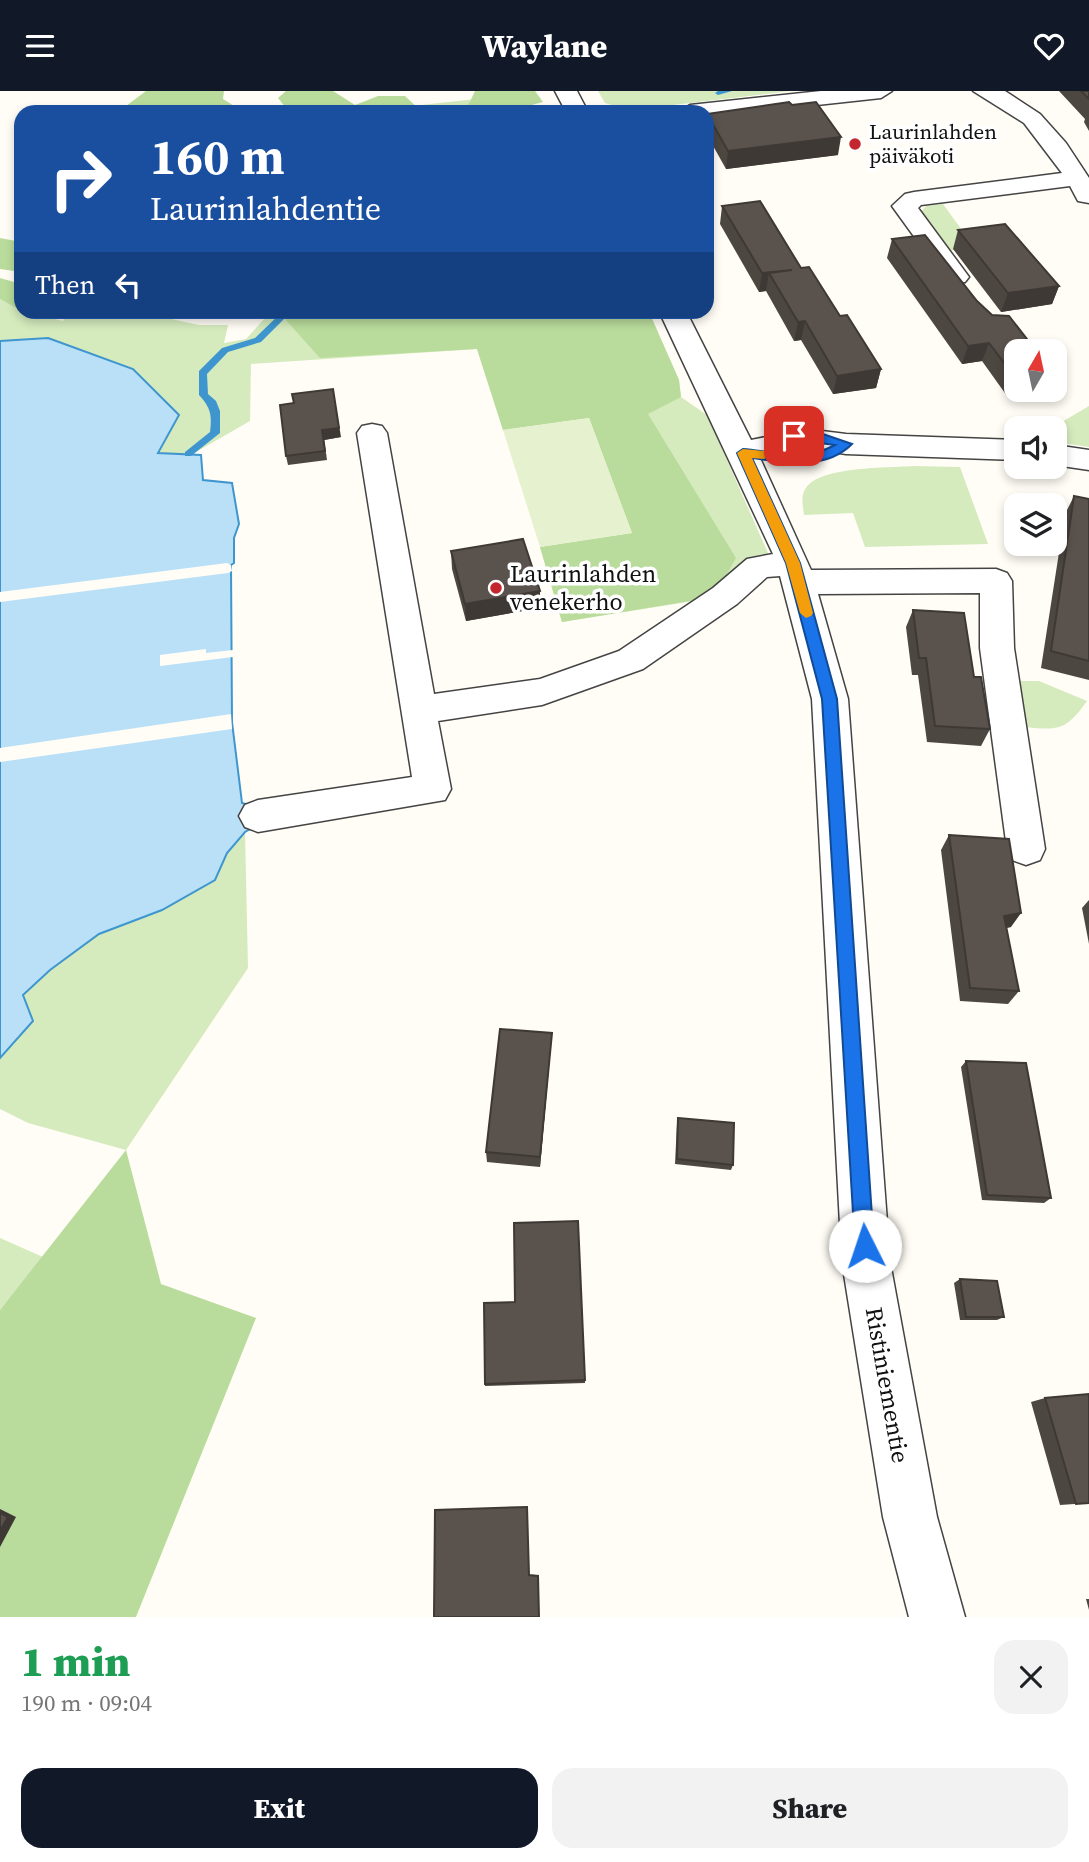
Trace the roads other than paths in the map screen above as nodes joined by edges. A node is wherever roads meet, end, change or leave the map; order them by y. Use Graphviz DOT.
graph roads {
  1 [pos="881,91"];
  2 [pos="984,91"];
  3 [pos="714,109"];
  4 [pos="1081,174"];
  5 [pos="970,296"];
  6 [pos="676,319"];
  7 [pos="372,433"];
  8 [pos="1004,450"];
  9 [pos="743,453"];
  10 [pos="1067,457"];
  11 [pos="1089,460"];
  12 [pos="795,573"];
  13 [pos="419,710"];
  14 [pos="258,816"];
  15 [pos="1026,849"];
  16 [pos="937,1617"];
  1 -- 3 [label="street"];
  2 -- 4 [label="street"];
  4 -- 5 [label="street"];
  6 -- 9 [label="street, Ristiniementie"];
  7 -- 13 [label="street"];
  8 -- 9 [label="street"];
  9 -- 12 [label="street, Ristiniementie"];
  10 -- 11 [label="street"];
  12 -- 13 [label="street"];
  12 -- 15 [label="street"];
  12 -- 16 [label="street, Ristiniementie"];
  13 -- 14 [label="street"];
}
